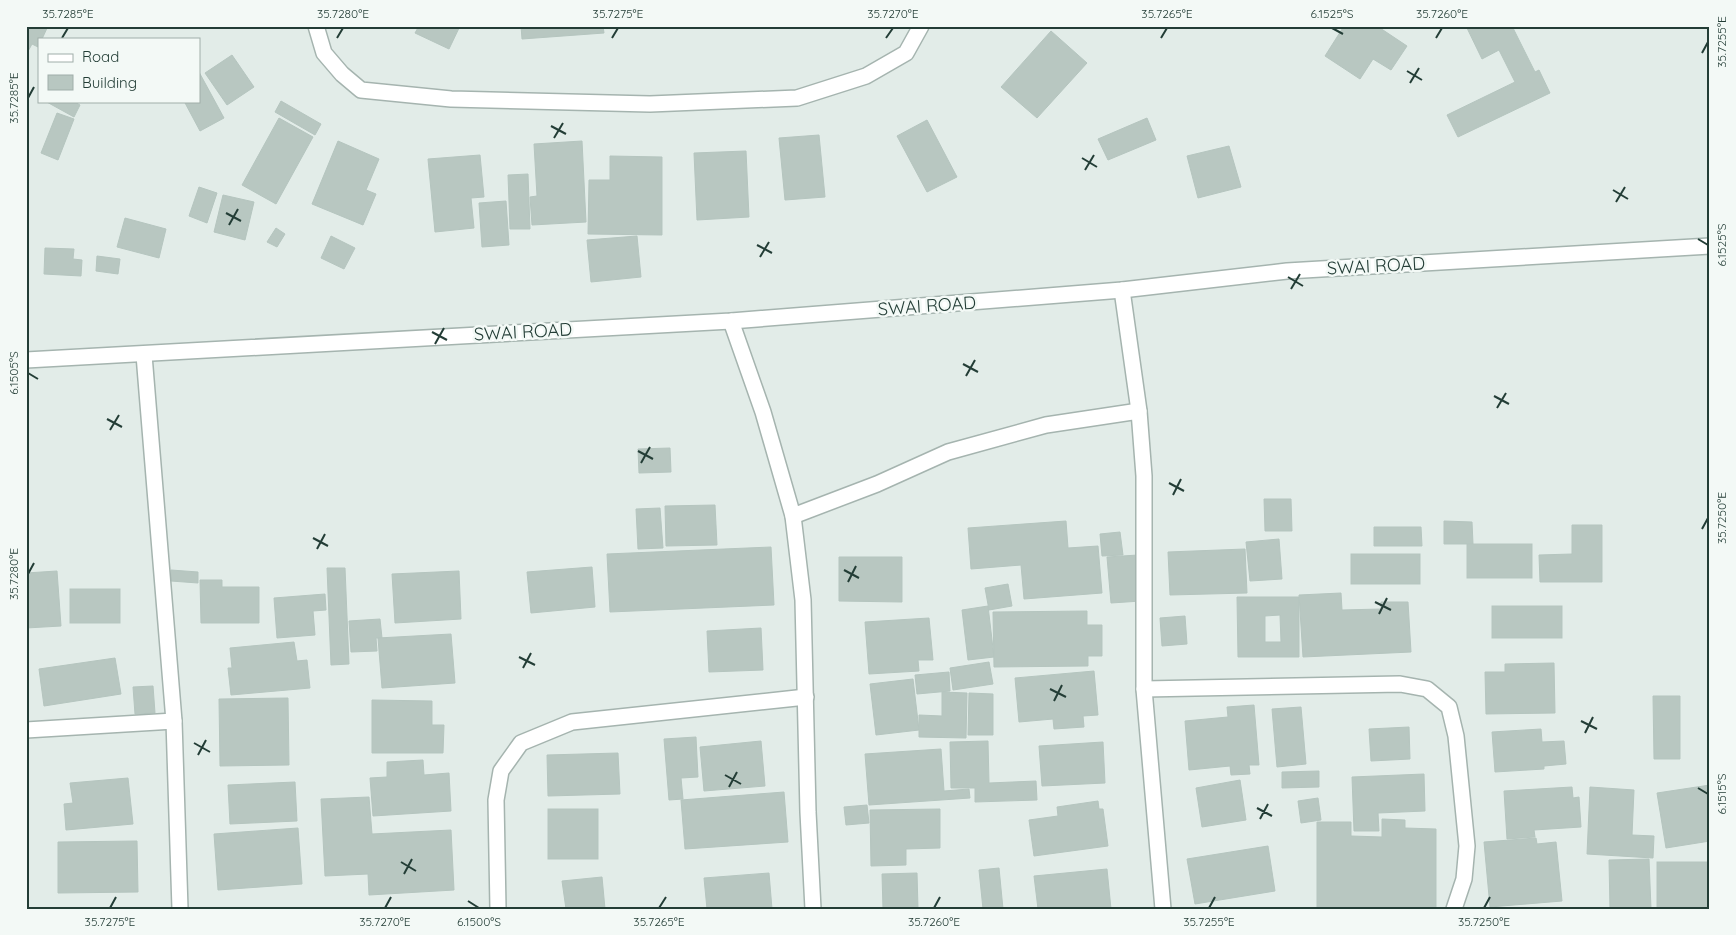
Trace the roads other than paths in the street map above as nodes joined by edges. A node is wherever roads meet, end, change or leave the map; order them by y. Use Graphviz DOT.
graph roads {
  1 [pos="316,26"];
  2 [pos="921,26"];
  3 [pos="1710,246"];
  4 [pos="1122,290"];
  5 [pos="732,321"];
  6 [pos="144,355"];
  7 [pos="26,360"];
  8 [pos="1139,411"];
  9 [pos="793,516"];
  10 [pos="1144,688"];
  11 [pos="806,697"];
  12 [pos="174,721"];
  13 [pos="26,730"];
  14 [pos="180,909"];
  15 [pos="498,909"];
  16 [pos="813,909"];
  17 [pos="1163,909"];
  18 [pos="1454,909"];
  1 -- 2 [label="street"];
  3 -- 4 [label="street, SWAI ROAD"];
  4 -- 5 [label="street, SWAI ROAD"];
  4 -- 8 [label="street"];
  5 -- 6 [label="street, SWAI ROAD"];
  5 -- 9 [label="street"];
  6 -- 7 [label="street, SWAI ROAD"];
  6 -- 12 [label="street"];
  8 -- 9 [label="street"];
  8 -- 10 [label="street"];
  9 -- 11 [label="street"];
  10 -- 17 [label="street"];
  10 -- 18 [label="street"];
  11 -- 15 [label="street"];
  11 -- 16 [label="street"];
  12 -- 13 [label="street"];
  12 -- 14 [label="street"];
}
